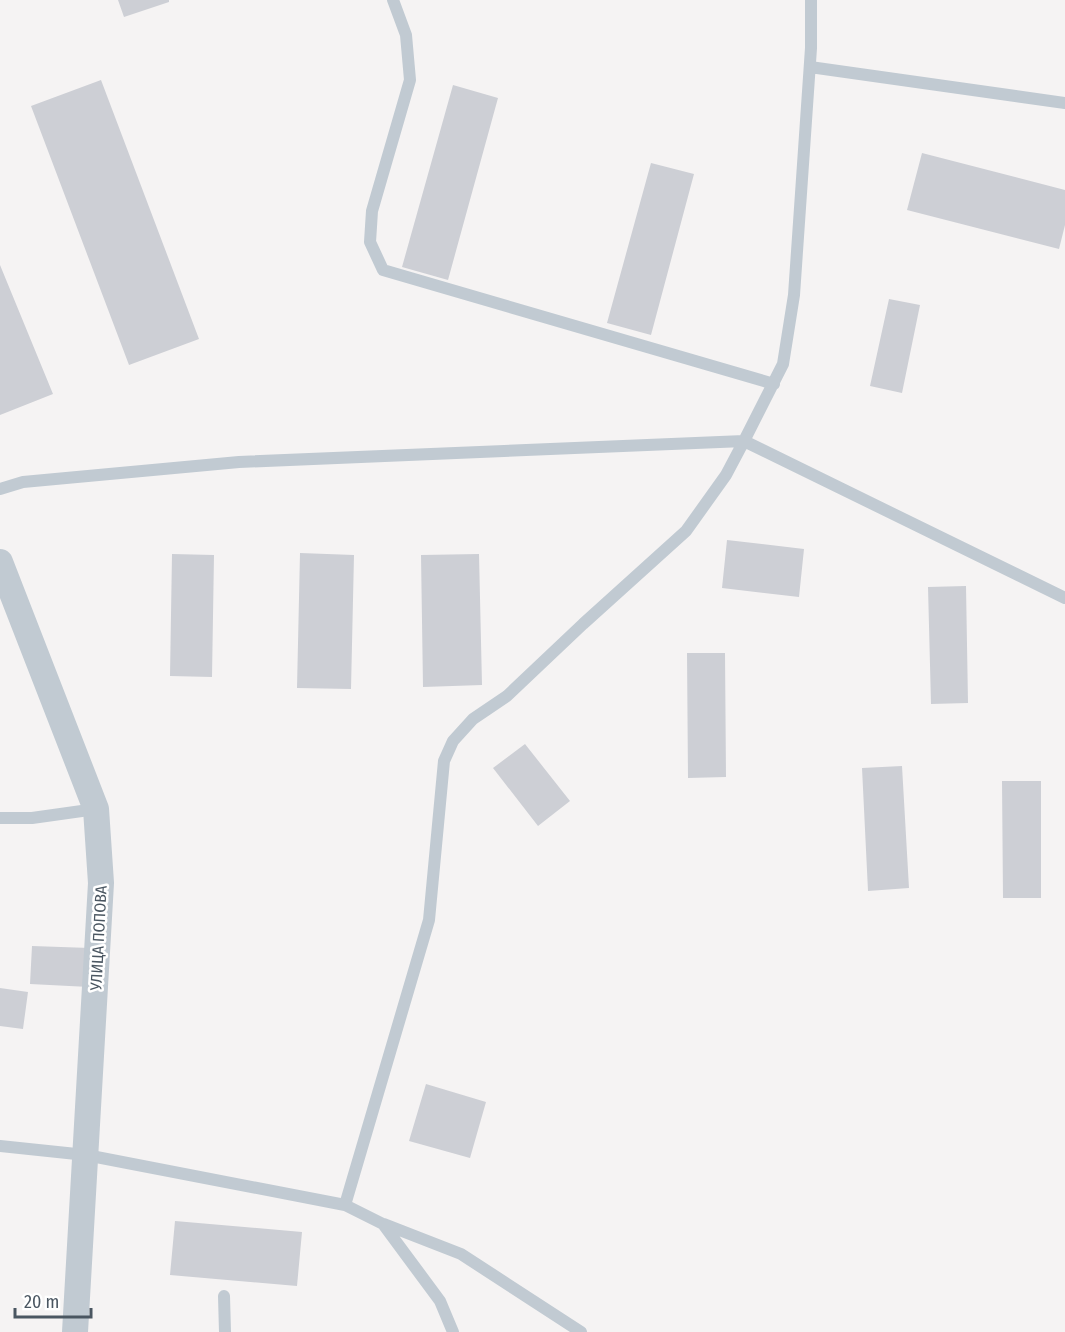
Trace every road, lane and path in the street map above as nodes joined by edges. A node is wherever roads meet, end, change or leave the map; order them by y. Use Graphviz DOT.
graph roads {
  1 [pos="393,0"];
  2 [pos="811,0"];
  3 [pos="810,68"];
  4 [pos="1065,103"];
  5 [pos="774,384"];
  6 [pos="744,441"];
  7 [pos="0,489"];
  8 [pos="0,562"];
  9 [pos="1065,598"];
  10 [pos="96,809"];
  11 [pos="0,818"];
  12 [pos="0,1146"];
  13 [pos="86,1155"];
  14 [pos="345,1205"];
  15 [pos="383,1224"];
  16 [pos="224,1296"];
  17 [pos="75,1332"];
  18 [pos="225,1332"];
  19 [pos="453,1332"];
  20 [pos="581,1332"];
  1 -- 5 [label="lane"];
  2 -- 3 [label="lane"];
  3 -- 4 [label="lane"];
  3 -- 5 [label="lane"];
  5 -- 6 [label="lane"];
  6 -- 7 [label="lane"];
  6 -- 9 [label="lane"];
  6 -- 14 [label="lane"];
  8 -- 10 [label="street, УЛИЦА ПОПОВА"];
  10 -- 11 [label="lane"];
  10 -- 13 [label="street, УЛИЦА ПОПОВА"];
  12 -- 13 [label="lane"];
  13 -- 14 [label="lane"];
  13 -- 17 [label="street, УЛИЦА ПОПОВА"];
  14 -- 15 [label="lane"];
  15 -- 19 [label="lane"];
  15 -- 20 [label="lane"];
  16 -- 18 [label="lane"];
}
